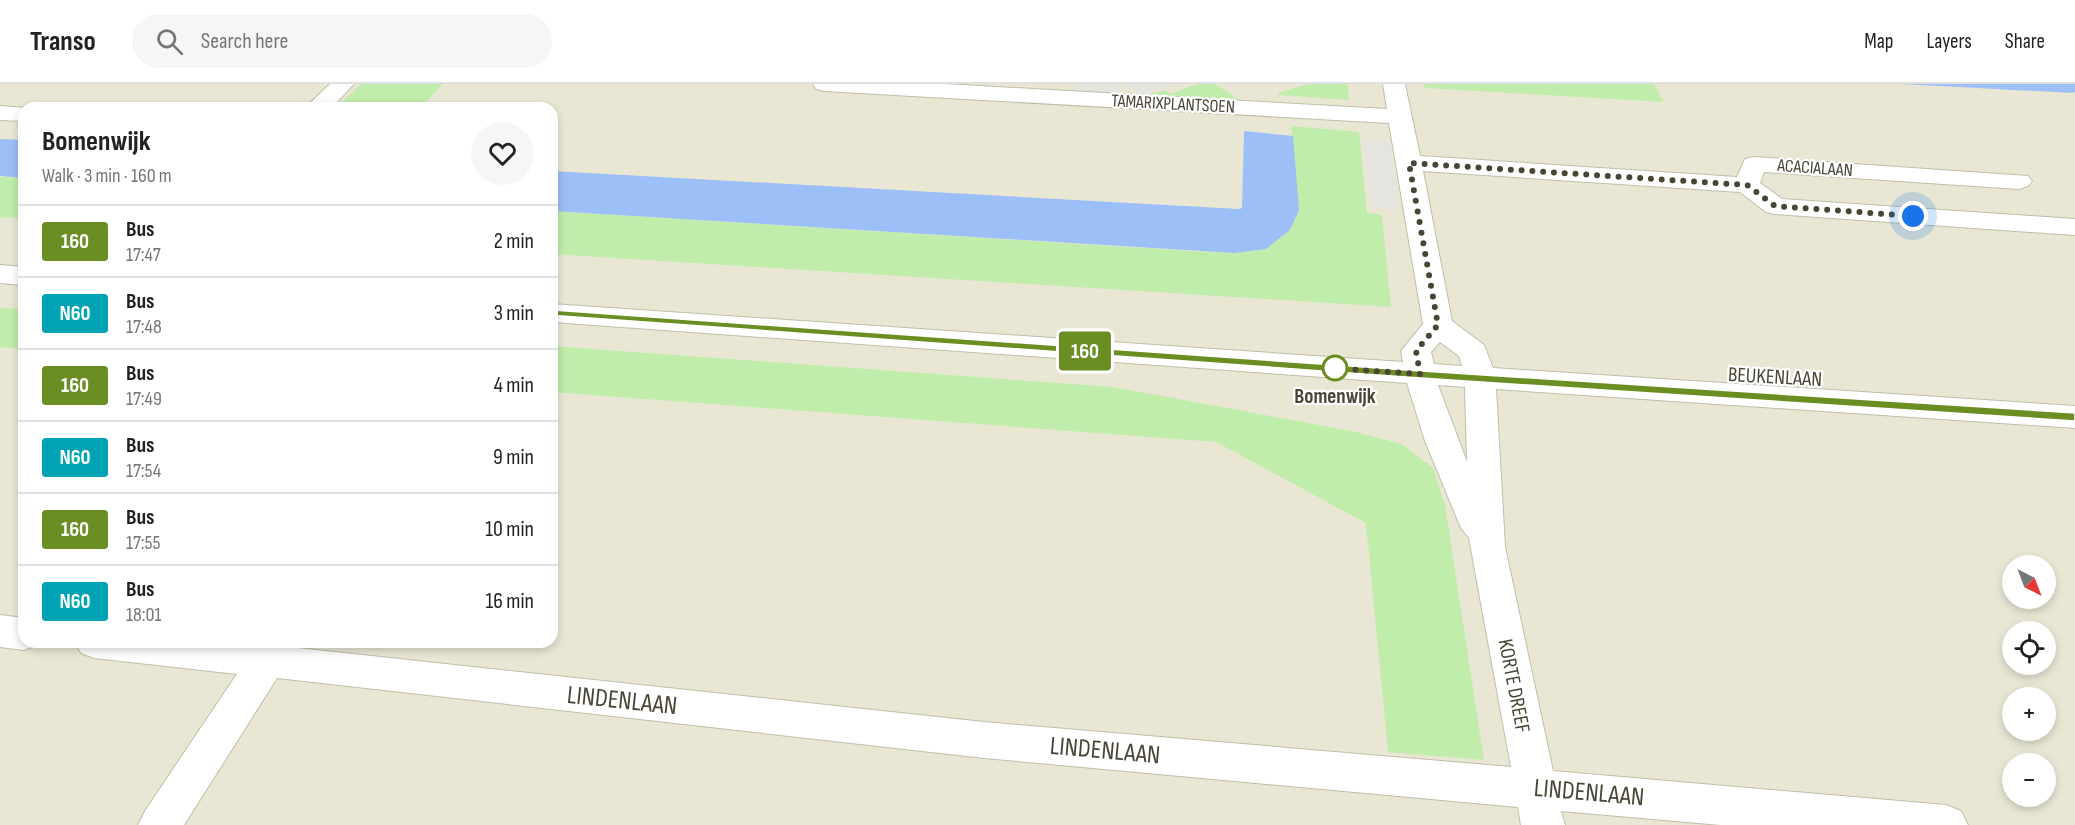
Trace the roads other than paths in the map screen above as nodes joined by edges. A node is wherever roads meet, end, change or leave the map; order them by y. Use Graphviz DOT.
graph roads {
  1 [pos="343,84"];
  2 [pos="824,84"];
  3 [pos="1395,84"];
  4 [pos="877,85"];
  5 [pos="324,102"];
  6 [pos="0,113"];
  7 [pos="18,114"];
  8 [pos="1401,117"];
  9 [pos="1409,163"];
  10 [pos="2019,181"];
  11 [pos="1747,185"];
  12 [pos="2075,227"];
  13 [pos="0,259"];
  14 [pos="18,260"];
  15 [pos="0,274"];
  16 [pos="18,276"];
  17 [pos="558,297"];
  18 [pos="558,313"];
  19 [pos="1438,325"];
  20 [pos="1418,365"];
  21 [pos="1477,369"];
  22 [pos="2075,394"];
  23 [pos="1963,399"];
  24 [pos="2075,417"];
  25 [pos="1487,547"];
  26 [pos="0,631"];
  27 [pos="18,633"];
  28 [pos="146,648"];
  29 [pos="266,662"];
  30 [pos="1539,807"];
  31 [pos="160,825"];
  32 [pos="1946,825"];
  1 -- 5 [label="street"];
  2 -- 4 [label="street, TAMARIXPLANTSOEN"];
  3 -- 8 [label="street"];
  4 -- 8 [label="street, TAMARIXPLANTSOEN"];
  6 -- 7 [label="street"];
  8 -- 9 [label="street"];
  9 -- 11 [label="street, ACACIALAAN"];
  9 -- 19 [label="street"];
  10 -- 11 [label="street, ACACIALAAN"];
  11 -- 12 [label="street"];
  13 -- 14 [label="street"];
  15 -- 16 [label="street"];
  17 -- 20 [label="street, BEUKENLAAN"];
  18 -- 20 [label="street, BEUKENLAAN"];
  19 -- 20 [label="street"];
  19 -- 21 [label="street"];
  20 -- 21 [label="street, BEUKENLAAN"];
  20 -- 25 [label="street, KORTE DREEF"];
  21 -- 23 [label="street, BEUKENLAAN"];
  21 -- 25 [label="street, KORTE DREEF"];
  22 -- 23 [label="street, BEUKENLAAN"];
  23 -- 24 [label="street, BEUKENLAAN"];
  25 -- 30 [label="street, KORTE DREEF"];
  26 -- 27 [label="street"];
  28 -- 29 [label="street, LINDENLAAN"];
  29 -- 30 [label="street, LINDENLAAN"];
  29 -- 31 [label="street"];
  30 -- 32 [label="street, LINDENLAAN"];
}
